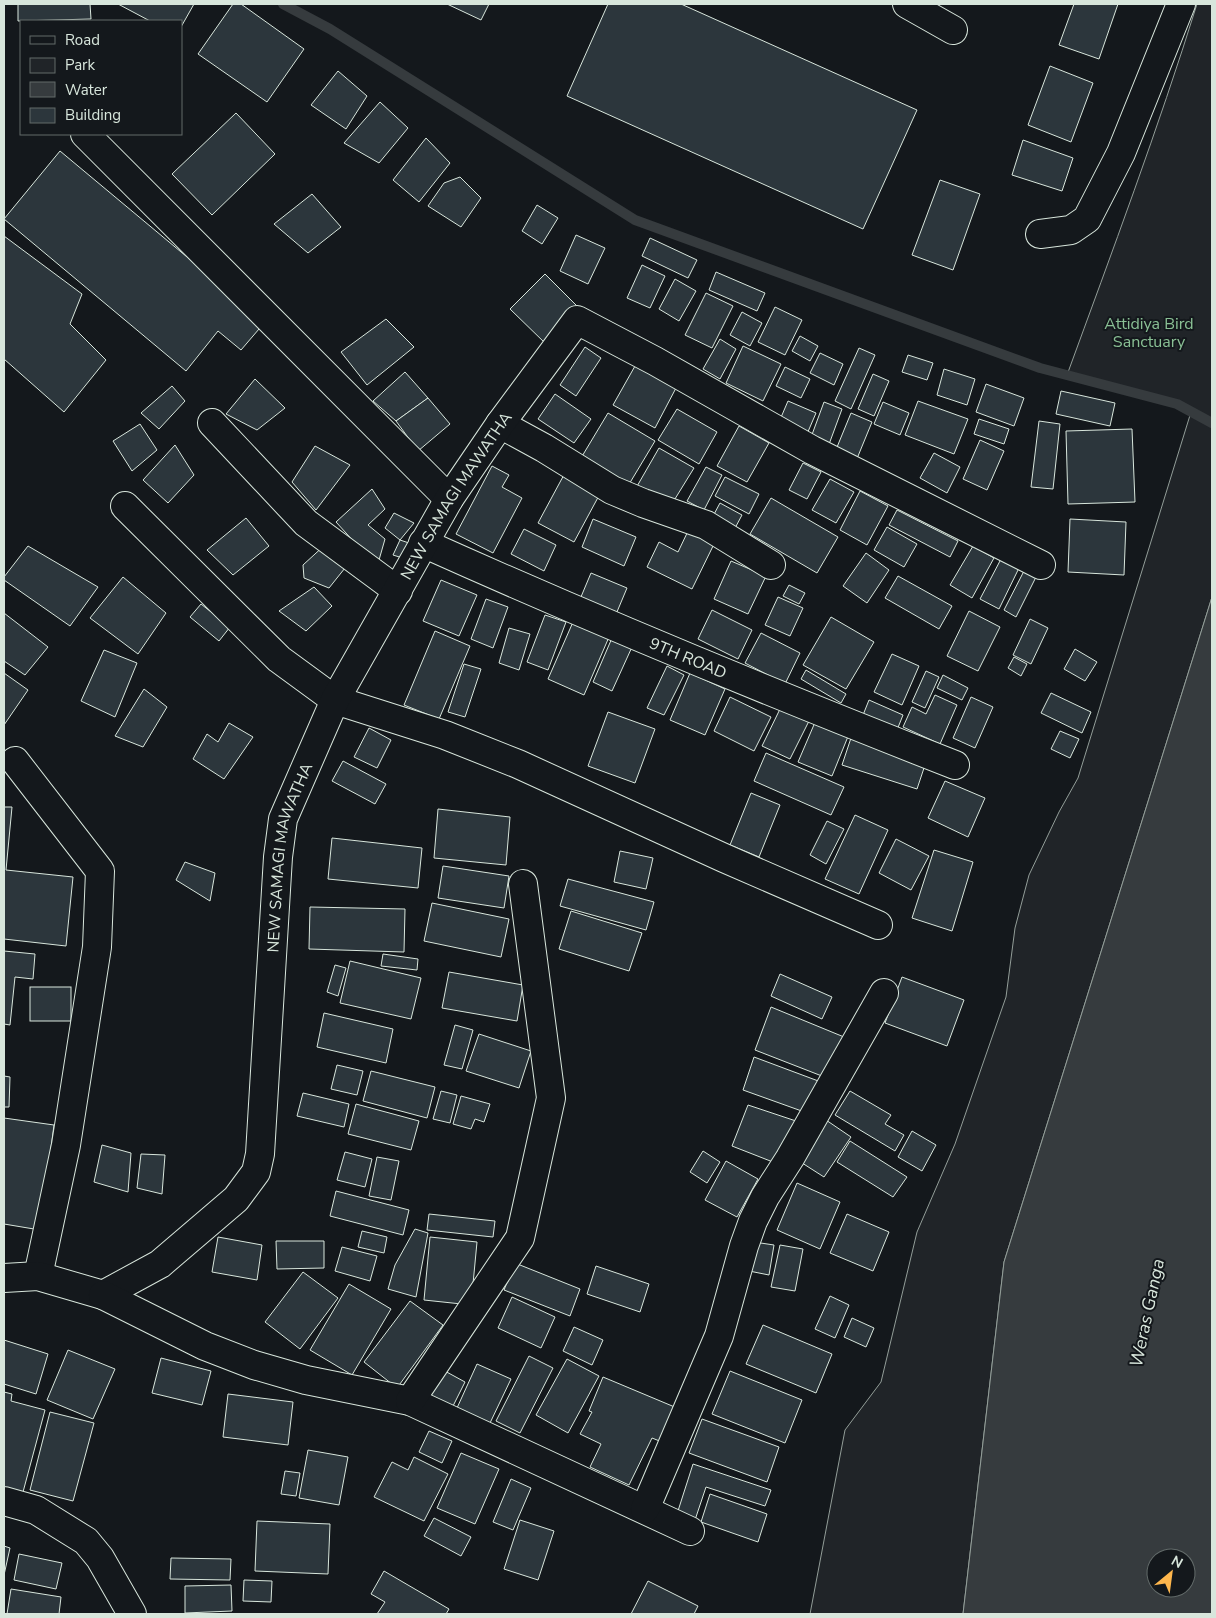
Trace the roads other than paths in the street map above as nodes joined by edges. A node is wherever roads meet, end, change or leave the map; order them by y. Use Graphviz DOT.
graph roads {
  1 [pos="907,4"];
  2 [pos="1181,4"];
  3 [pos="953,30"];
  4 [pos="86,135"];
  5 [pos="1040,234"];
  6 [pos="212,422"];
  7 [pos="500,424"];
  8 [pos="449,499"];
  9 [pos="125,506"];
  10 [pos="424,543"];
  11 [pos="1041,565"];
  12 [pos="772,566"];
  13 [pos="398,590"];
  14 [pos="335,700"];
  15 [pos="15,761"];
  16 [pos="955,765"];
  17 [pos="523,884"];
  18 [pos="878,925"];
  19 [pos="884,993"];
  20 [pos="38,1276"];
  21 [pos="4,1278"];
  22 [pos="103,1295"];
  23 [pos="410,1401"];
  24 [pos="4,1501"];
  25 [pos="645,1509"];
  26 [pos="690,1531"];
  27 [pos="132,1614"];
  1 -- 3 [label="street"];
  2 -- 5 [label="street"];
  4 -- 8 [label="street"];
  6 -- 13 [label="street"];
  7 -- 8 [label="street, NEW SAMAGI MAWATHA"];
  7 -- 11 [label="street, NEW SAMAGI MAWATHA"];
  7 -- 12 [label="street"];
  8 -- 10 [label="street, NEW SAMAGI MAWATHA"];
  9 -- 14 [label="street"];
  10 -- 13 [label="street, NEW SAMAGI MAWATHA"];
  10 -- 16 [label="street, 9TH ROAD"];
  13 -- 14 [label="street, NEW SAMAGI MAWATHA"];
  14 -- 18 [label="street"];
  14 -- 22 [label="street, NEW SAMAGI MAWATHA"];
  15 -- 20 [label="street"];
  17 -- 23 [label="street"];
  19 -- 25 [label="street"];
  20 -- 21 [label="street"];
  20 -- 22 [label="street"];
  22 -- 23 [label="street"];
  23 -- 25 [label="street"];
  24 -- 27 [label="street"];
  25 -- 26 [label="street"];
}
